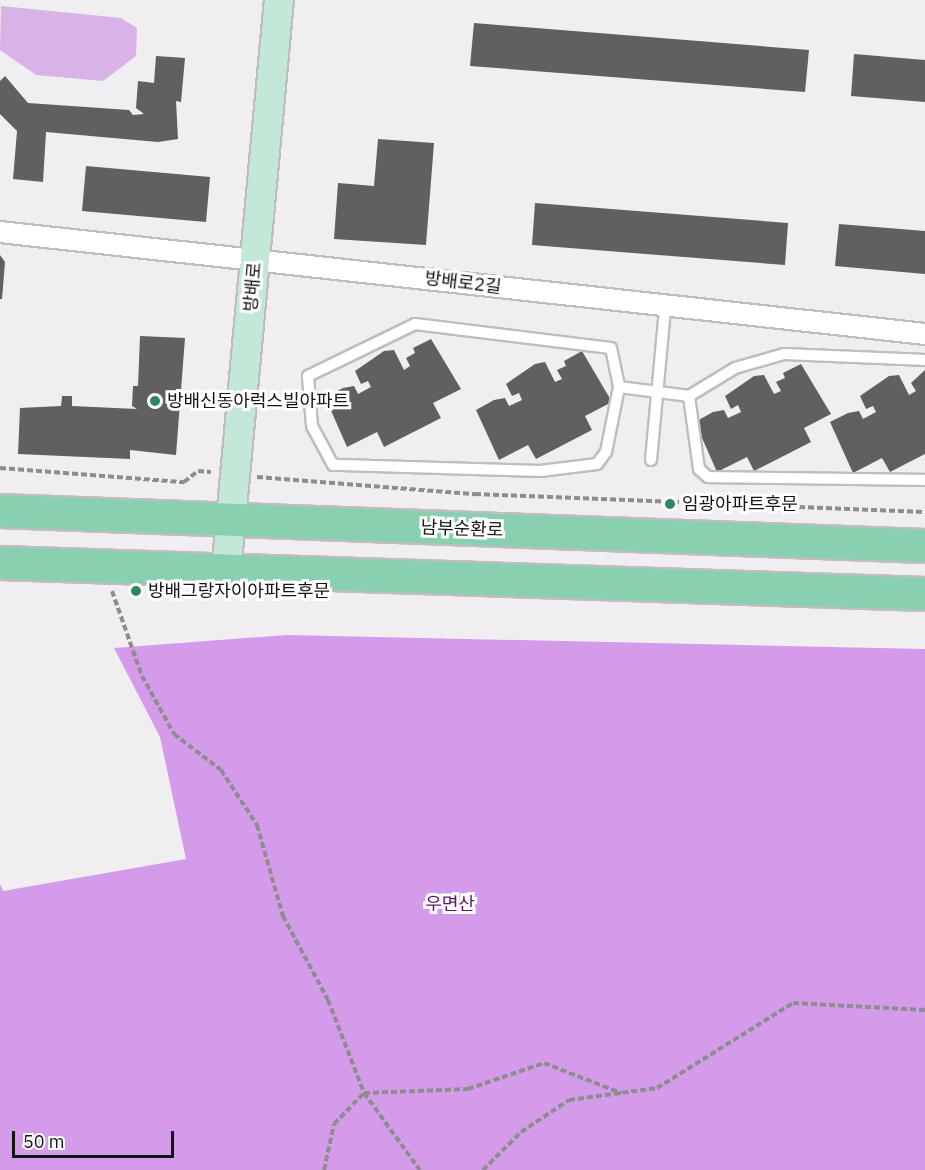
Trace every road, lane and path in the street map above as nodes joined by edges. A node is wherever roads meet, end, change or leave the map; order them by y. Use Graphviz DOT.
graph roads {
  1 [pos="279,0"];
  2 [pos="0,232"];
  3 [pos="256,257"];
  4 [pos="665,308"];
  5 [pos="925,334"];
  6 [pos="925,360"];
  7 [pos="619,387"];
  8 [pos="654,390"];
  9 [pos="688,396"];
  10 [pos="651,460"];
  11 [pos="0,468"];
  12 [pos="198,471"];
  13 [pos="925,480"];
  14 [pos="297,482"];
  15 [pos="0,511"];
  16 [pos="925,512"];
  17 [pos="231,520"];
  18 [pos="925,546"];
  19 [pos="0,563"];
  20 [pos="106,567"];
  21 [pos="226,573"];
  22 [pos="925,594"];
  23 [pos="925,1010"];
  24 [pos="364,1093"];
  25 [pos="622,1093"];
  26 [pos="324,1170"];
  27 [pos="420,1170"];
  28 [pos="483,1170"];
  1 -- 3 [label="main road, 방배로"];
  2 -- 3 [label="street, 방배로2길"];
  3 -- 4 [label="street, 방배로2길"];
  3 -- 17 [label="main road, 방배로"];
  4 -- 5 [label="street, 방배로2길"];
  4 -- 8 [label="lane"];
  6 -- 9 [label="lane"];
  7 -- 7 [label="lane"];
  7 -- 8 [label="lane"];
  8 -- 9 [label="lane"];
  8 -- 10 [label="lane"];
  9 -- 13 [label="lane"];
  11 -- 12 [label="path"];
  14 -- 16 [label="path"];
  15 -- 17 [label="main road, 남부순환로"];
  17 -- 18 [label="main road, 남부순환로"];
  17 -- 21 [label="main road, 방배로"];
  19 -- 20 [label="main road"];
  20 -- 21 [label="main road"];
  20 -- 24 [label="path"];
  21 -- 22 [label="main road"];
  23 -- 25 [label="path"];
  24 -- 25 [label="path"];
  24 -- 26 [label="path"];
  24 -- 27 [label="path"];
  25 -- 28 [label="path"];
}
